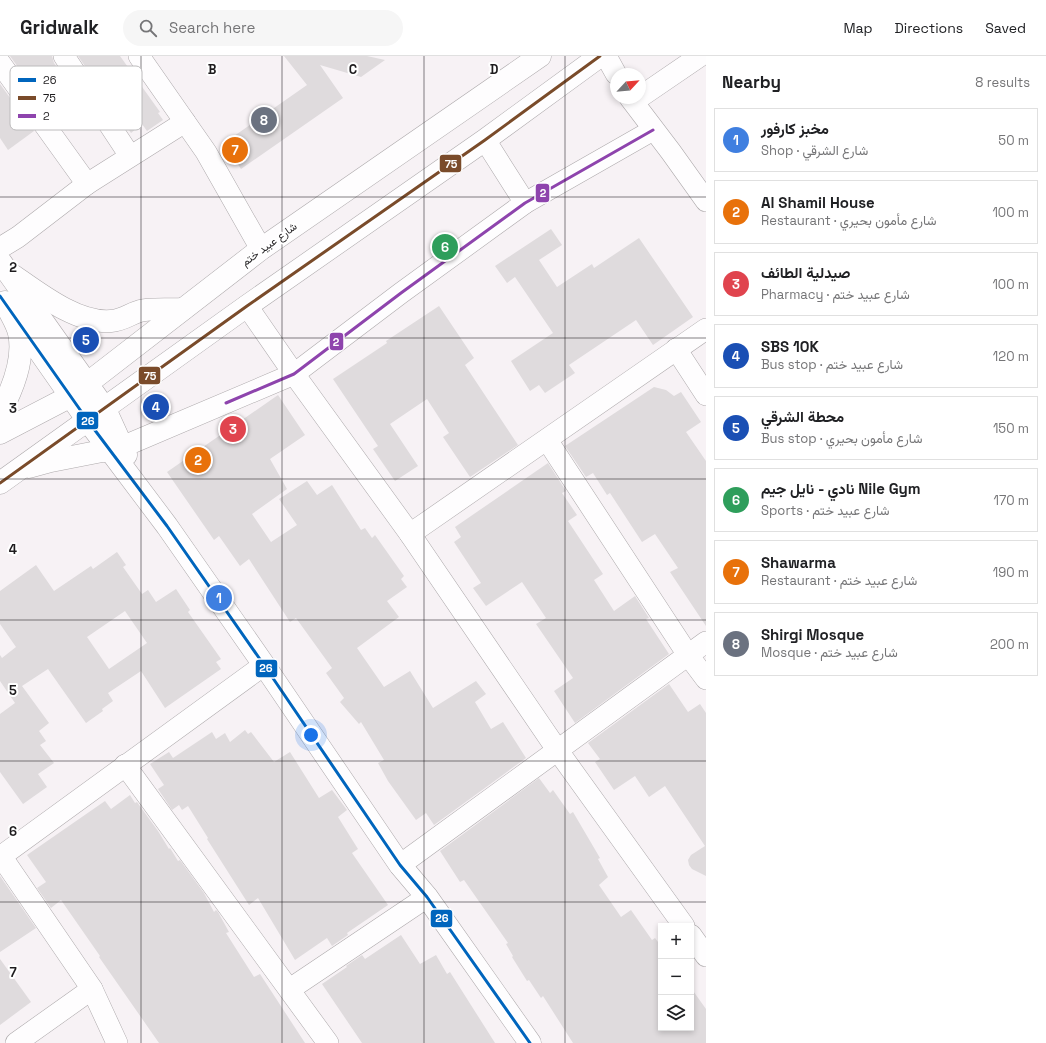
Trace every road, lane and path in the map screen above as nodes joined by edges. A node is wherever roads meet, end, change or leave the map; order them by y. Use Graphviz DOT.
graph roads {
  1 [pos="64,56"];
  2 [pos="139,56"];
  3 [pos="540,56"];
  4 [pos="600,56"];
  5 [pos="606,56"];
  6 [pos="700,56"];
  7 [pos="0,62"];
  8 [pos="71,66"];
  9 [pos="613,68"];
  10 [pos="10,76"];
  11 [pos="646,92"];
  12 [pos="638,104"];
  13 [pos="185,122"];
  14 [pos="48,130"];
  15 [pos="113,130"];
  16 [pos="653,130"];
  17 [pos="485,140"];
  18 [pos="130,156"];
  19 [pos="87,184"];
  20 [pos="706,201"];
  21 [pos="525,203"];
  22 [pos="0,248"];
  23 [pos="261,249"];
  24 [pos="4,267"];
  25 [pos="2,299"];
  26 [pos="247,306"];
  27 [pos="183,309"];
  28 [pos="706,329"];
  29 [pos="676,349"];
  30 [pos="294,374"];
  31 [pos="79,390"];
  32 [pos="706,395"];
  33 [pos="0,413"];
  34 [pos="96,415"];
  35 [pos="0,433"];
  36 [pos="547,440"];
  37 [pos="117,449"];
  38 [pos="6,478"];
  39 [pos="410,534"];
  40 [pos="706,642"];
  41 [pos="688,655"];
  42 [pos="264,665"];
  43 [pos="706,679"];
  44 [pos="558,750"];
  45 [pos="125,765"];
  46 [pos="0,857"];
  47 [pos="400,865"];
  48 [pos="427,897"];
  49 [pos="682,923"];
  50 [pos="694,939"];
  51 [pos="706,956"];
  52 [pos="92,989"];
  53 [pos="290,989"];
  54 [pos="16,1043"];
  55 [pos="117,1043"];
  56 [pos="328,1043"];
  57 [pos="530,1043"];
  1 -- 8 [label="street"];
  2 -- 13 [label="street"];
  3 -- 23 [label="main road, شارع عبيد ختم"];
  4 -- 17 [label="main road"];
  5 -- 9 [label="street"];
  6 -- 11 [label="street"];
  7 -- 10 [label="street"];
  12 -- 16 [label="street"];
  13 -- 18 [label="street"];
  13 -- 23 [label="street"];
  14 -- 19 [label="street"];
  15 -- 18 [label="street"];
  16 -- 20 [label="street"];
  16 -- 21 [label="street"];
  17 -- 21 [label="street"];
  17 -- 26 [label="main road"];
  18 -- 19 [label="street"];
  19 -- 22 [label="street"];
  21 -- 30 [label="street"];
  23 -- 27 [label="main road, شارع عبيد ختم"];
  24 -- 27 [label="main road"];
  24 -- 31 [label="main road"];
  25 -- 31 [label="main road"];
  25 -- 33 [label="main road"];
  26 -- 30 [label="street"];
  26 -- 34 [label="main road"];
  27 -- 31 [label="main road, شارع عبيد ختم"];
  28 -- 29 [label="street"];
  29 -- 32 [label="street"];
  29 -- 36 [label="street"];
  30 -- 37 [label="street"];
  30 -- 39 [label="street"];
  31 -- 34 [label="main road"];
  31 -- 35 [label="main road, شارع عبيد ختم"];
  34 -- 37 [label="main road"];
  34 -- 38 [label="main road"];
  36 -- 39 [label="street"];
  36 -- 41 [label="street"];
  37 -- 38 [label="main road"];
  37 -- 42 [label="main road"];
  39 -- 44 [label="street"];
  40 -- 41 [label="street"];
  41 -- 43 [label="street"];
  41 -- 44 [label="street"];
  42 -- 45 [label="street"];
  42 -- 47 [label="main road"];
  44 -- 47 [label="street"];
  44 -- 49 [label="street"];
  45 -- 46 [label="street"];
  45 -- 53 [label="street"];
  46 -- 52 [label="street"];
  47 -- 48 [label="main road"];
  48 -- 53 [label="street"];
  48 -- 57 [label="main road"];
  50 -- 51 [label="street"];
  52 -- 54 [label="street"];
  52 -- 55 [label="street"];
  53 -- 56 [label="street"];
}
